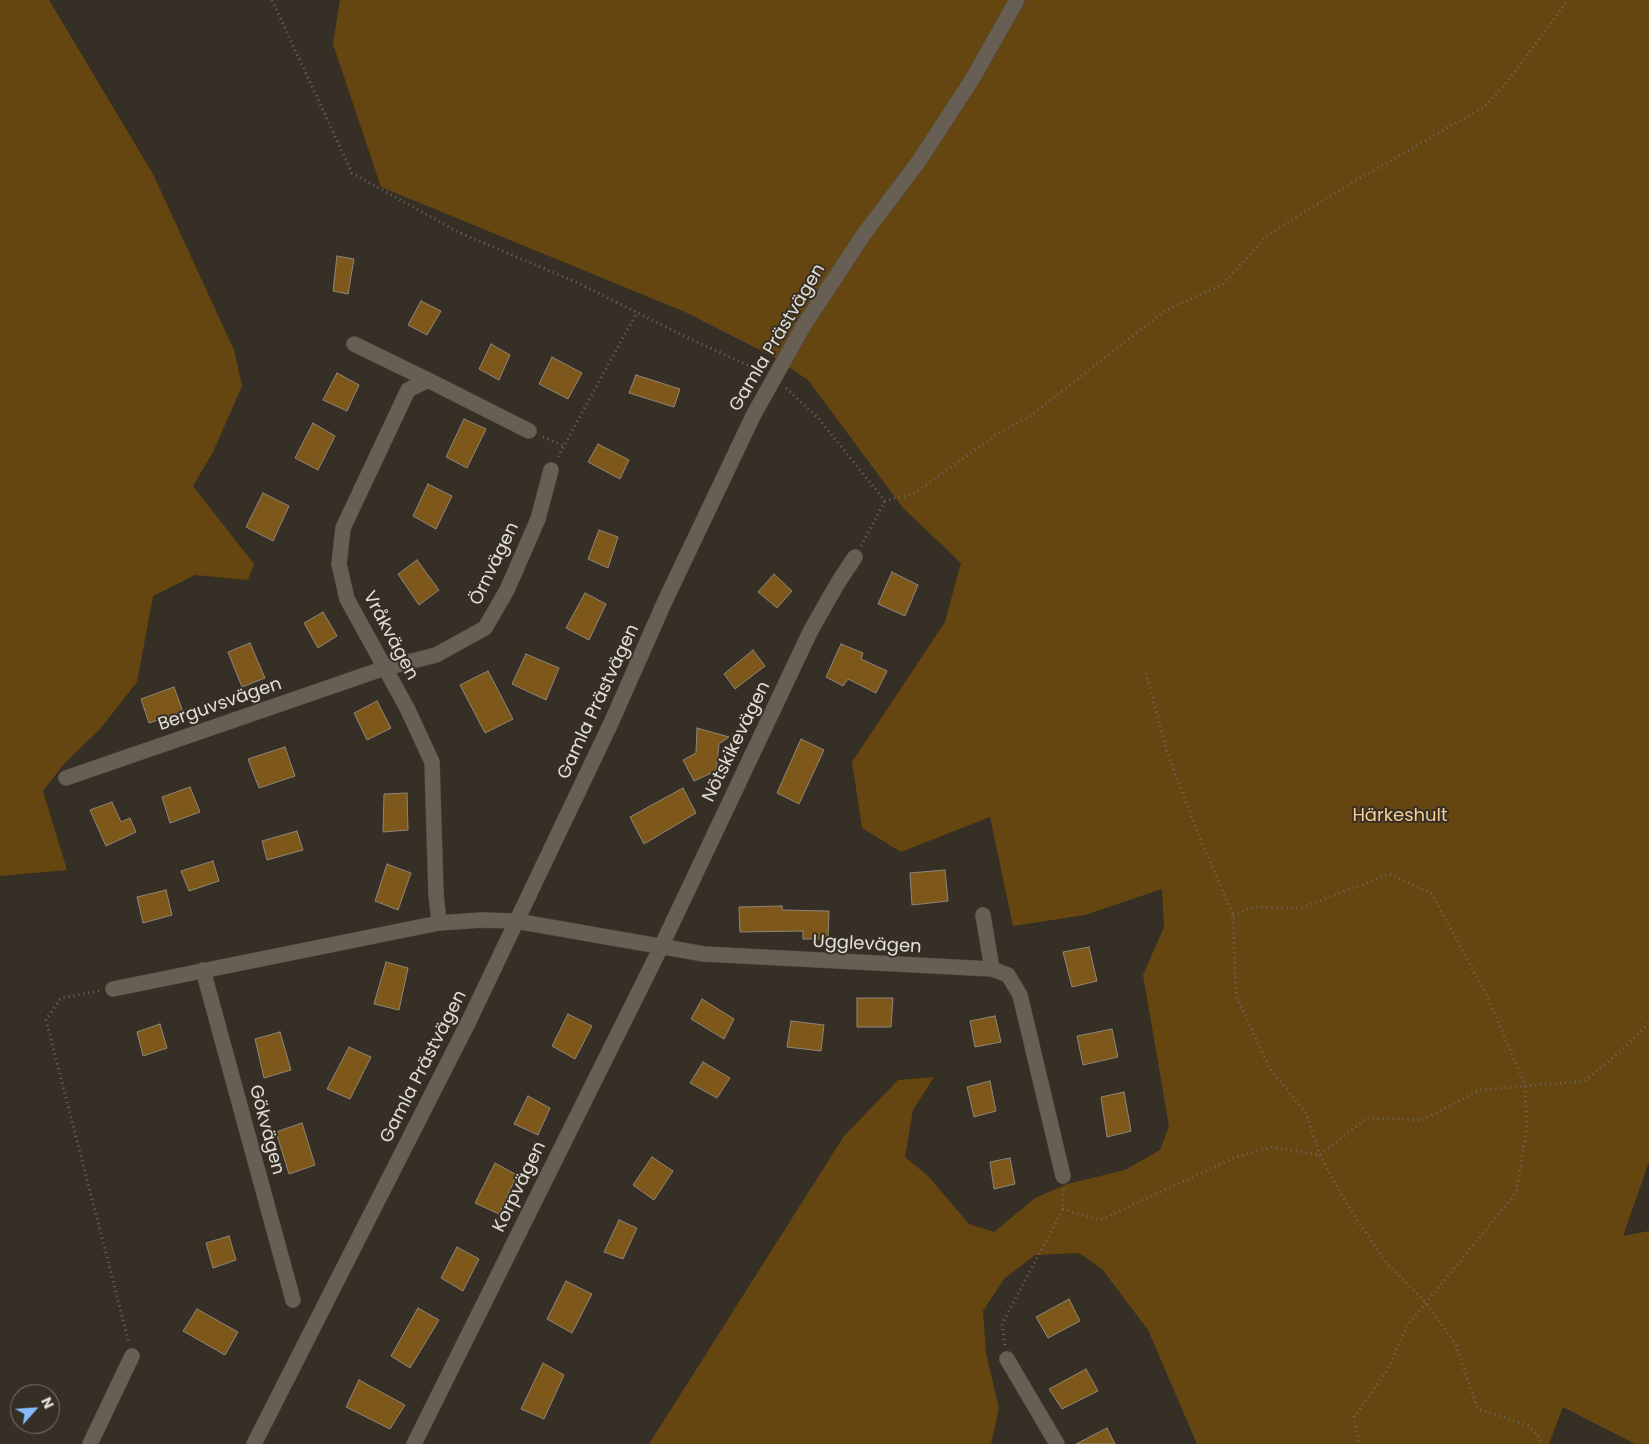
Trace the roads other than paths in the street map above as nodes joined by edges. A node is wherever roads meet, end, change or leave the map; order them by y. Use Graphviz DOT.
graph roads {
  1 [pos="1017,0"];
  2 [pos="354,344"];
  3 [pos="428,380"];
  4 [pos="529,431"];
  5 [pos="551,470"];
  6 [pos="855,557"];
  7 [pos="385,668"];
  8 [pos="66,778"];
  9 [pos="983,915"];
  10 [pos="516,921"];
  11 [pos="439,923"];
  12 [pos="661,947"];
  13 [pos="992,969"];
  14 [pos="203,970"];
  15 [pos="113,989"];
  16 [pos="1063,1176"];
  17 [pos="293,1300"];
  18 [pos="132,1356"];
  19 [pos="1007,1359"];
  20 [pos="90,1444"];
  21 [pos="254,1444"];
  22 [pos="414,1444"];
  23 [pos="1057,1444"];
  1 -- 10 [label="street, Gamla Prästvägen"];
  2 -- 3 [label="street"];
  3 -- 4 [label="street"];
  3 -- 7 [label="street, Vråkvägen"];
  5 -- 7 [label="street, Örnvägen"];
  6 -- 12 [label="street, Nötskikevägen"];
  7 -- 8 [label="street, Berguvsvägen"];
  7 -- 11 [label="street, Vråkvägen"];
  9 -- 13 [label="street"];
  10 -- 11 [label="street"];
  10 -- 12 [label="street, Ugglevägen"];
  10 -- 21 [label="street, Gamla Prästvägen"];
  11 -- 14 [label="street"];
  12 -- 13 [label="street, Ugglevägen"];
  12 -- 22 [label="street, Korpvägen"];
  13 -- 16 [label="street, Ugglevägen"];
  14 -- 15 [label="street"];
  14 -- 17 [label="street, Gökvägen"];
  18 -- 20 [label="street"];
  19 -- 23 [label="street"];
}
